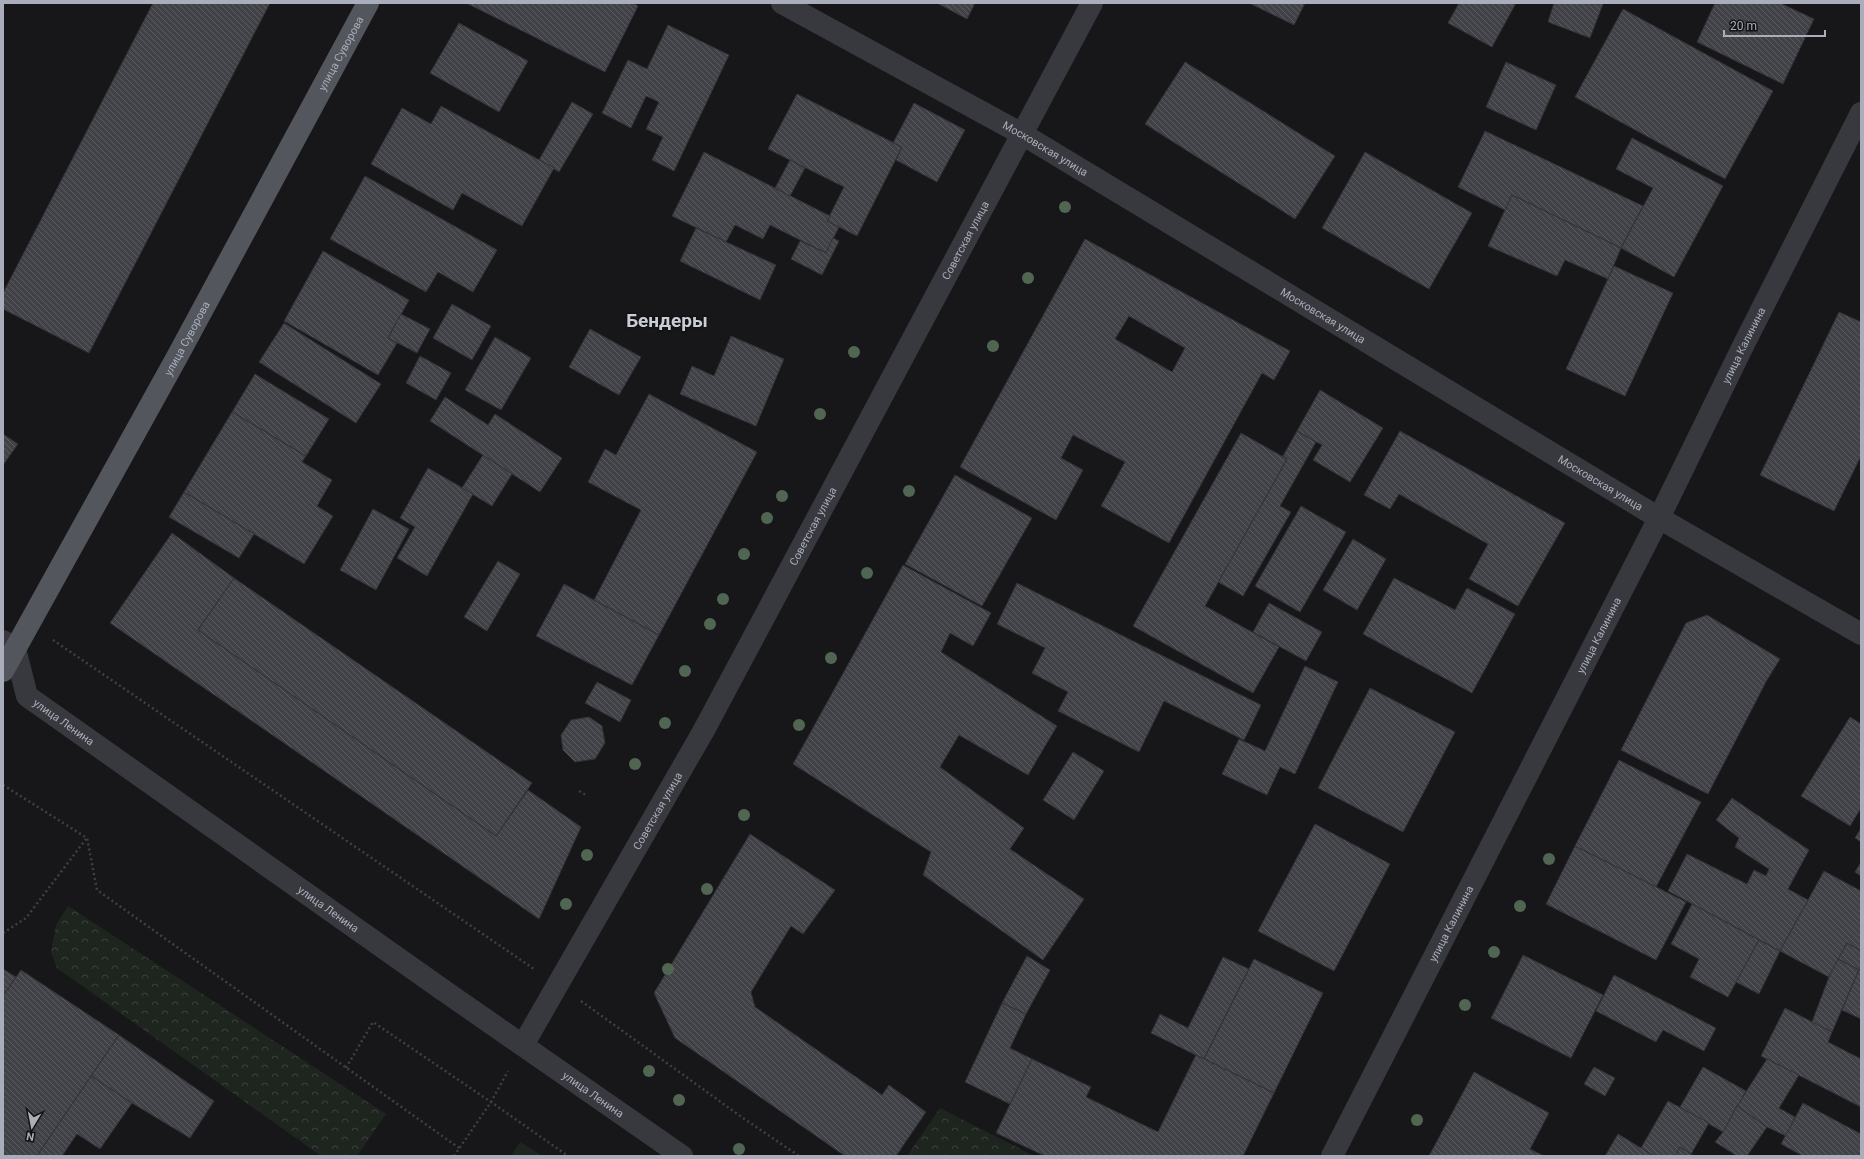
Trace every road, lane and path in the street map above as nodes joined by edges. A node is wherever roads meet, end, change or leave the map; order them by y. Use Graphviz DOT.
graph roads {
  1 [pos="368,3"];
  2 [pos="782,3"];
  3 [pos="1092,3"];
  4 [pos="1861,113"];
  5 [pos="1022,134"];
  6 [pos="1659,518"];
  7 [pos="30,623"];
  8 [pos="1861,634"];
  9 [pos="9,645"];
  10 [pos="3,671"];
  11 [pos="3,785"];
  12 [pos="579,791"];
  13 [pos="586,796"];
  14 [pos="87,838"];
  15 [pos="3,933"];
  16 [pos="558,985"];
  17 [pos="523,1045"];
  18 [pos="346,1068"];
  19 [pos="491,1102"];
  20 [pos="459,1148"];
  21 [pos="454,1156"];
  22 [pos="568,1156"];
  23 [pos="682,1156"];
  24 [pos="800,1156"];
  25 [pos="1332,1156"];
  1 -- 7 [label="main road, улица Суворова"];
  2 -- 5 [label="street, Московская улица"];
  3 -- 5 [label="street, Советская улица"];
  4 -- 6 [label="street, улица Калинина"];
  5 -- 6 [label="street, Московская улица"];
  5 -- 16 [label="street, Советская улица"];
  6 -- 8 [label="street, Московская улица"];
  6 -- 25 [label="street, улица Калинина"];
  7 -- 9 [label="main road, улица Суворова"];
  7 -- 16 [label="path"];
  9 -- 10 [label="main road, улица Суворова"];
  9 -- 17 [label="street, улица Ленина"];
  11 -- 14 [label="path"];
  12 -- 13 [label="path"];
  14 -- 15 [label="path"];
  14 -- 18 [label="path"];
  16 -- 17 [label="street, Советская улица"];
  16 -- 24 [label="path"];
  17 -- 19 [label="path"];
  17 -- 23 [label="street, улица Ленина"];
  18 -- 19 [label="path"];
  18 -- 20 [label="path"];
  19 -- 20 [label="path"];
  19 -- 22 [label="path"];
  20 -- 21 [label="path"];
}
